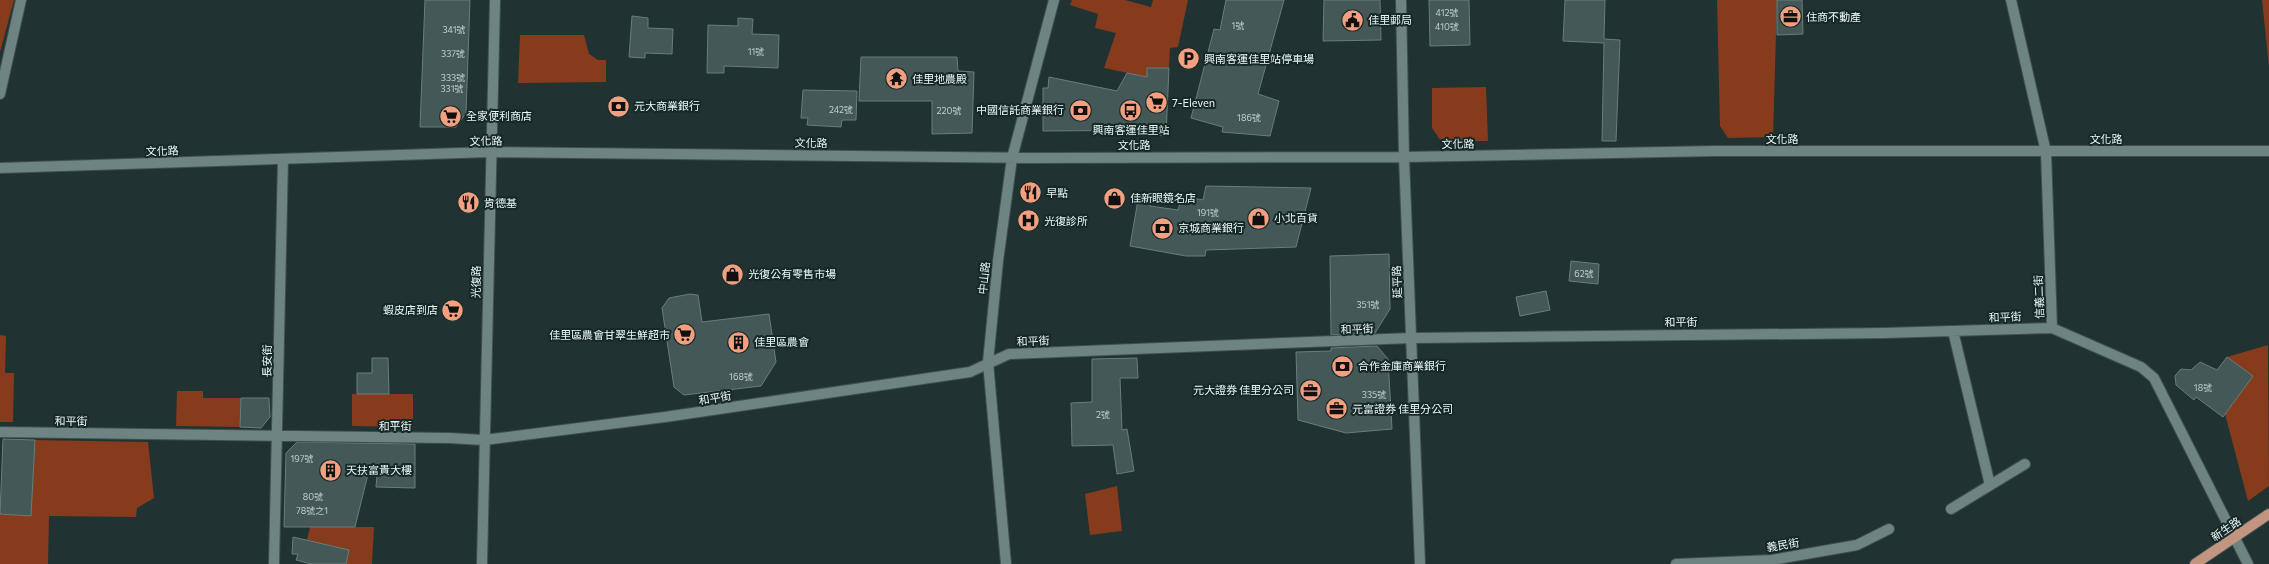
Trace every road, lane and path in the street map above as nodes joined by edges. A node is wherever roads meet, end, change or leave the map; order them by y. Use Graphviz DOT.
graph roads {
  1 [pos="21,0"];
  2 [pos="495,0"];
  3 [pos="1054,0"];
  4 [pos="1401,0"];
  5 [pos="2010,0"];
  6 [pos="0,94"];
  7 [pos="2269,151"];
  8 [pos="490,152"];
  9 [pos="2046,152"];
  10 [pos="1404,157"];
  11 [pos="1012,158"];
  12 [pos="283,159"];
  13 [pos="0,168"];
  14 [pos="2052,328"];
  15 [pos="1952,331"];
  16 [pos="1411,338"];
  17 [pos="988,362"];
  18 [pos="0,432"];
  19 [pos="277,437"];
  20 [pos="484,440"];
  21 [pos="2025,464"];
  22 [pos="1990,485"];
  23 [pos="1951,509"];
  24 [pos="2269,514"];
  25 [pos="1889,529"];
  26 [pos="2235,538"];
  27 [pos="274,564"];
  28 [pos="482,564"];
  29 [pos="1006,564"];
  30 [pos="1420,564"];
  31 [pos="1676,564"];
  32 [pos="2196,564"];
  33 [pos="2248,564"];
  1 -- 6 [label="street"];
  2 -- 8 [label="street, 光復路"];
  3 -- 11 [label="street, 中山路"];
  4 -- 10 [label="street, 延平路"];
  5 -- 9 [label="street, 信義二街"];
  7 -- 9 [label="street, 文化路"];
  8 -- 11 [label="street, 文化路"];
  8 -- 12 [label="street, 文化路"];
  8 -- 20 [label="street, 光復路"];
  9 -- 10 [label="street, 文化路"];
  9 -- 14 [label="street, 信義二街"];
  10 -- 11 [label="street, 文化路"];
  10 -- 16 [label="street, 延平路"];
  11 -- 17 [label="street, 中山路"];
  12 -- 13 [label="street, 文化路"];
  12 -- 19 [label="street, 長安街"];
  14 -- 15 [label="street, 和平街"];
  14 -- 26 [label="street, 信義二街"];
  15 -- 16 [label="street, 和平街"];
  15 -- 22 [label="street"];
  16 -- 17 [label="street, 和平街"];
  16 -- 30 [label="street, 延平路"];
  17 -- 20 [label="street, 和平街"];
  17 -- 29 [label="street, 中山路"];
  18 -- 19 [label="street, 和平街"];
  19 -- 20 [label="street, 和平街"];
  19 -- 27 [label="street, 長安街"];
  20 -- 28 [label="street, 光復路"];
  21 -- 22 [label="street"];
  22 -- 23 [label="street"];
  24 -- 26 [label="main road, 新生路"];
  25 -- 31 [label="street, 義民街"];
  26 -- 32 [label="main road, 新生路"];
  26 -- 33 [label="street, 信義二街"];
}
